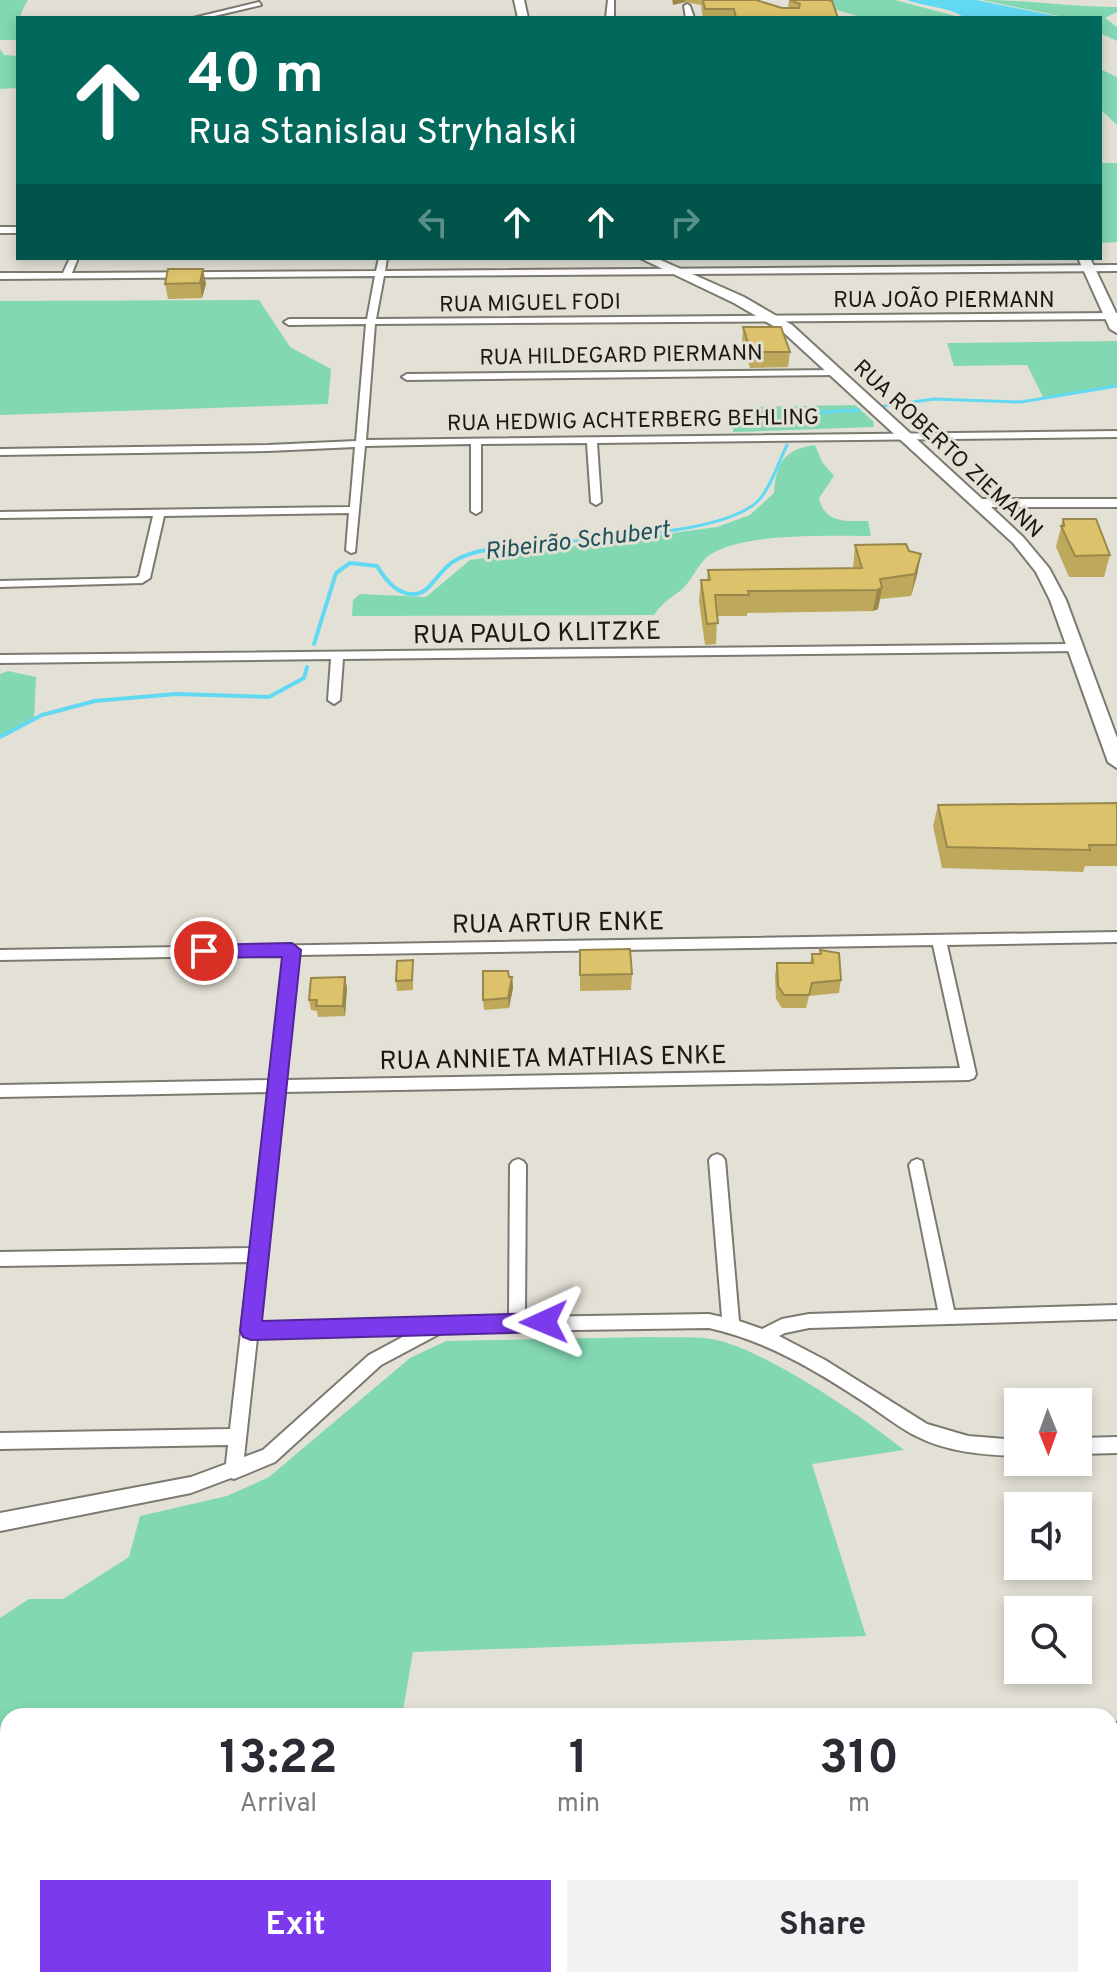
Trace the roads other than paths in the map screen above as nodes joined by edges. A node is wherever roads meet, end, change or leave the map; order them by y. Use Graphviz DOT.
graph roads {
  1 [pos="250,0"];
  2 [pos="262,5"];
  3 [pos="687,6"];
  4 [pos="207,16"];
  5 [pos="232,16"];
  6 [pos="690,16"];
  7 [pos="73,260"];
  8 [pos="383,260"];
  9 [pos="650,260"];
  10 [pos="1086,263"];
  11 [pos="1117,268"];
  12 [pos="677,272"];
  13 [pos="382,274"];
  14 [pos="67,275"];
  15 [pos="0,276"];
  16 [pos="772,318"];
  17 [pos="1115,320"];
  18 [pos="289,322"];
  19 [pos="371,322"];
  20 [pos="835,372"];
  21 [pos="407,377"];
  22 [pos="1117,434"];
  23 [pos="906,436"];
  24 [pos="592,439"];
  25 [pos="476,441"];
  26 [pos="361,444"];
  27 [pos="0,452"];
  28 [pos="596,502"];
  29 [pos="980,503"];
  30 [pos="1117,503"];
  31 [pos="353,510"];
  32 [pos="476,511"];
  33 [pos="159,513"];
  34 [pos="0,515"];
  35 [pos="351,550"];
  36 [pos="0,584"];
  37 [pos="1074,648"];
  38 [pos="337,656"];
  39 [pos="0,659"];
  40 [pos="334,700"];
  41 [pos="1117,762"];
  42 [pos="1117,937"];
  43 [pos="939,940"];
  44 [pos="292,950"];
  45 [pos="0,955"];
  46 [pos="279,1086"];
  47 [pos="0,1091"];
  48 [pos="717,1160"];
  49 [pos="518,1165"];
  50 [pos="917,1165"];
  51 [pos="258,1255"];
  52 [pos="0,1259"];
  53 [pos="1117,1312"];
  54 [pos="947,1316"];
  55 [pos="517,1323"];
  56 [pos="731,1324"];
  57 [pos="441,1325"];
  58 [pos="251,1331"];
  59 [pos="764,1337"];
  60 [pos="238,1437"];
  61 [pos="0,1441"];
  62 [pos="1117,1445"];
  63 [pos="1092,1446"];
  64 [pos="1004,1447"];
  65 [pos="234,1471"];
  66 [pos="0,1522"];
  1 -- 2 [label="street"];
  2 -- 4 [label="street"];
  2 -- 5 [label="street"];
  3 -- 6 [label="street"];
  7 -- 14 [label="street"];
  8 -- 13 [label="street"];
  9 -- 12 [label="main road, RUA ROBERTO ZIEMANN"];
  10 -- 11 [label="street"];
  10 -- 12 [label="street"];
  10 -- 17 [label="main road"];
  12 -- 13 [label="street"];
  12 -- 16 [label="main road, RUA ROBERTO ZIEMANN"];
  13 -- 14 [label="street"];
  13 -- 19 [label="street"];
  14 -- 15 [label="street"];
  16 -- 17 [label="street, RUA JOÃO PIERMANN"];
  16 -- 19 [label="street, RUA MIGUEL FODI"];
  16 -- 20 [label="main road, RUA ROBERTO ZIEMANN"];
  18 -- 19 [label="street, RUA MIGUEL FODI"];
  19 -- 26 [label="street"];
  20 -- 21 [label="street, RUA HILDEGARD PIERMANN"];
  20 -- 23 [label="main road, RUA ROBERTO ZIEMANN"];
  22 -- 23 [label="street, RUA HEDWIG ACHTERBERG BEHLING"];
  23 -- 24 [label="street, RUA HEDWIG ACHTERBERG BEHLING"];
  23 -- 29 [label="main road, RUA ROBERTO ZIEMANN"];
  24 -- 25 [label="street, RUA HEDWIG ACHTERBERG BEHLING"];
  24 -- 28 [label="street"];
  25 -- 26 [label="street, RUA HEDWIG ACHTERBERG BEHLING"];
  25 -- 32 [label="street"];
  26 -- 27 [label="street, RUA HEDWIG ACHTERBERG BEHLING"];
  26 -- 31 [label="street"];
  29 -- 30 [label="main road"];
  29 -- 37 [label="main road, RUA ROBERTO ZIEMANN"];
  31 -- 33 [label="street"];
  31 -- 35 [label="street"];
  33 -- 34 [label="street"];
  33 -- 36 [label="street"];
  37 -- 38 [label="street, RUA PAULO KLITZKE"];
  37 -- 41 [label="main road, RUA ROBERTO ZIEMANN"];
  38 -- 39 [label="street, RUA PAULO KLITZKE"];
  38 -- 40 [label="street"];
  42 -- 43 [label="street, RUA ARTUR ENKE"];
  43 -- 44 [label="street, RUA ARTUR ENKE"];
  43 -- 46 [label="street, RUA ANNIETA MATHIAS ENKE"];
  44 -- 45 [label="street, RUA ARTUR ENKE"];
  44 -- 46 [label="street"];
  46 -- 47 [label="street, RUA ANNIETA MATHIAS ENKE"];
  46 -- 51 [label="street"];
  48 -- 56 [label="street"];
  49 -- 55 [label="street"];
  50 -- 54 [label="street"];
  51 -- 52 [label="street"];
  51 -- 58 [label="street"];
  53 -- 54 [label="street"];
  54 -- 59 [label="street"];
  55 -- 56 [label="street"];
  55 -- 57 [label="street"];
  56 -- 59 [label="street"];
  57 -- 58 [label="street"];
  57 -- 65 [label="street"];
  58 -- 60 [label="street"];
  59 -- 64 [label="street"];
  60 -- 61 [label="street"];
  60 -- 65 [label="street"];
  62 -- 63 [label="street"];
  65 -- 66 [label="street"];
}
